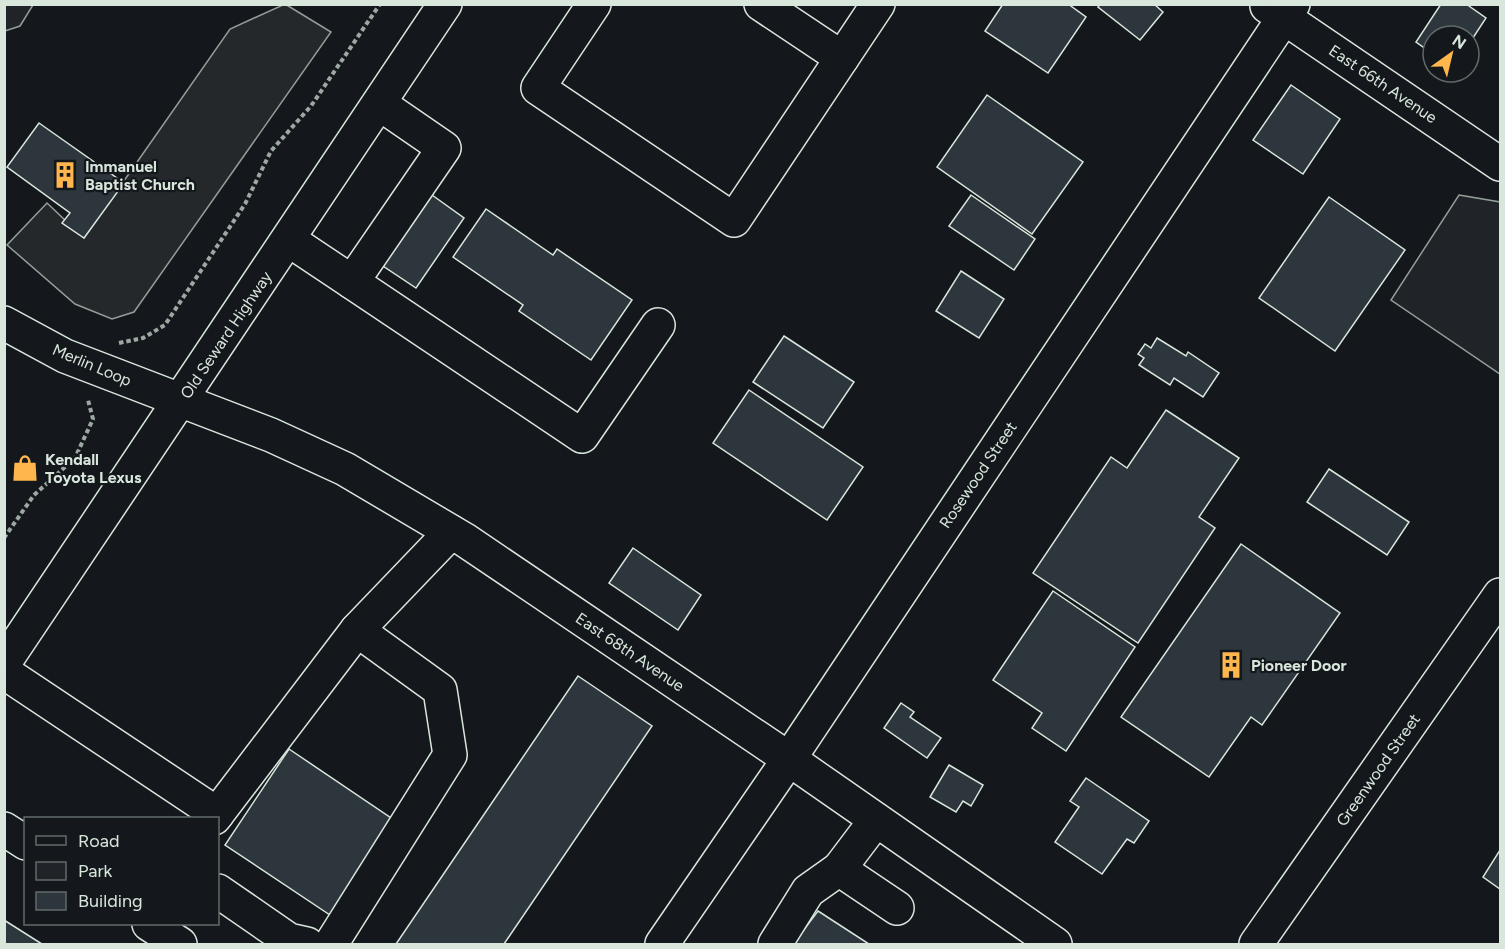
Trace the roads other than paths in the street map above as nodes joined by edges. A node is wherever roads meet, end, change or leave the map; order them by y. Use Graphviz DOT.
graph roads {
  1 [pos="445,4"];
  2 [pos="594,4"];
  3 [pos="762,4"];
  4 [pos="878,4"];
  5 [pos="1281,9"];
  6 [pos="842,58"];
  7 [pos="380,104"];
  8 [pos="1500,164"];
  9 [pos="289,240"];
  10 [pos="352,282"];
  11 [pos="4,323"];
  12 [pos="658,325"];
  13 [pos="181,402"];
  14 [pos="451,532"];
  15 [pos="1500,595"];
  16 [pos="357,630"];
  17 [pos="4,663"];
  18 [pos="4,672"];
  19 [pos="789,759"];
  20 [pos="215,816"];
  21 [pos="876,820"];
  22 [pos="4,829"];
  23 [pos="24,842"];
  24 [pos="839,869"];
  25 [pos="219,892"];
  26 [pos="897,908"];
  27 [pos="308,945"];
  28 [pos="331,945"];
  29 [pos="662,945"];
  30 [pos="775,945"];
  31 [pos="1055,945"];
  32 [pos="1256,945"];
  1 -- 7 [label="street, Old Seward Highway"];
  2 -- 6 [label="street"];
  3 -- 6 [label="street"];
  4 -- 6 [label="street"];
  5 -- 8 [label="street, East 66th Avenue"];
  5 -- 19 [label="street, Rosewood Street"];
  7 -- 9 [label="street, Old Seward Highway"];
  7 -- 10 [label="street"];
  9 -- 10 [label="street"];
  9 -- 13 [label="street, Old Seward Highway"];
  10 -- 12 [label="street"];
  11 -- 13 [label="street, Merlin Loop"];
  13 -- 14 [label="street, East 68th Avenue"];
  13 -- 17 [label="street, Old Seward Highway"];
  14 -- 16 [label="street"];
  14 -- 19 [label="street, East 68th Avenue"];
  15 -- 32 [label="street, Greenwood Street"];
  16 -- 20 [label="street"];
  16 -- 28 [label="street"];
  18 -- 20 [label="street"];
  19 -- 21 [label="street, East 68th Avenue"];
  19 -- 29 [label="street, Rosewood Street"];
  21 -- 24 [label="street"];
  21 -- 31 [label="street, East 68th Avenue"];
  22 -- 23 [label="street"];
  24 -- 26 [label="street"];
  24 -- 30 [label="street"];
  25 -- 27 [label="street"];
}
